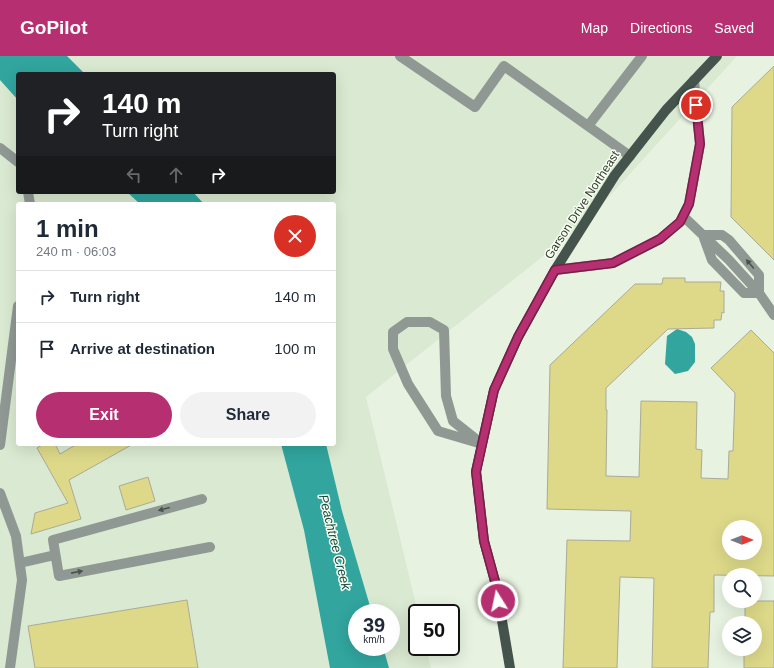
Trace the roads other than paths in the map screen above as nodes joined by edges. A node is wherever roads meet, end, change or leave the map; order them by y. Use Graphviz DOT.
graph roads {
  1 [pos="400,56"];
  2 [pos="642,56"];
  3 [pos="717,56"];
  4 [pos="694,80"];
  5 [pos="588,126"];
  6 [pos="0,148"];
  7 [pos="630,156"];
  8 [pos="16,160"];
  9 [pos="683,216"];
  10 [pos="703,235"];
  11 [pos="555,270"];
  12 [pos="761,297"];
  13 [pos="774,300"];
  14 [pos="774,315"];
  15 [pos="16,321"];
  16 [pos="482,444"];
  17 [pos="0,445"];
  18 [pos="0,492"];
  19 [pos="202,499"];
  20 [pos="210,547"];
  21 [pos="55,556"];
  22 [pos="20,563"];
  23 [pos="10,668"];
  24 [pos="510,668"];
  1 -- 5 [label="lane"];
  2 -- 5 [label="lane"];
  3 -- 4 [label="main road, Garson Drive Northeast"];
  4 -- 7 [label="main road, Garson Drive Northeast"];
  4 -- 9 [label="lane"];
  5 -- 7 [label="lane"];
  6 -- 8 [label="lane"];
  7 -- 11 [label="main road, Garson Drive Northeast"];
  9 -- 10 [label="lane"];
  9 -- 11 [label="lane"];
  10 -- 12 [label="lane"];
  12 -- 10 [label="lane, one-way"];
  11 -- 16 [label="main road, Garson Drive Northeast"];
  12 -- 13 [label="lane"];
  12 -- 14 [label="lane"];
  15 -- 17 [label="lane"];
  16 -- 16 [label="lane"];
  16 -- 24 [label="main road, Garson Drive Northeast"];
  18 -- 22 [label="lane"];
  19 -- 21 [label="lane, one-way"];
  21 -- 20 [label="lane, one-way"];
  21 -- 22 [label="lane"];
  22 -- 23 [label="lane"];
}
